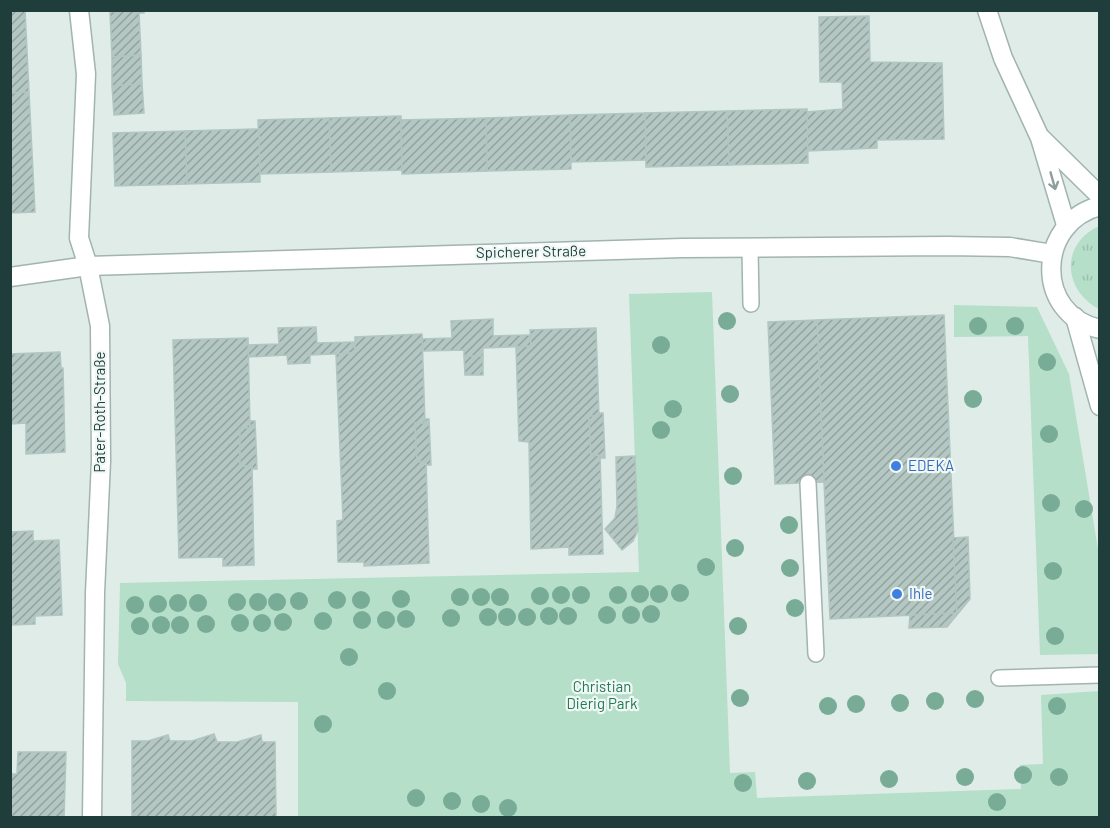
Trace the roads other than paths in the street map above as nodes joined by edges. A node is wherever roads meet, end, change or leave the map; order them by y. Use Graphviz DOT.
graph roads {
  1 [pos="79,10"];
  2 [pos="987,10"];
  3 [pos="1040,138"];
  4 [pos="1100,196"];
  5 [pos="1100,206"];
  6 [pos="1066,225"];
  7 [pos="750,248"];
  8 [pos="1052,254"];
  9 [pos="88,266"];
  10 [pos="10,277"];
  11 [pos="751,304"];
  12 [pos="1075,317"];
  13 [pos="1100,329"];
  14 [pos="1100,406"];
  15 [pos="808,483"];
  16 [pos="816,654"];
  17 [pos="1100,675"];
  18 [pos="999,678"];
  19 [pos="92,818"];
  1 -- 9 [label="street, Pater-Roth-Straße"];
  2 -- 3 [label="street"];
  3 -- 4 [label="street"];
  3 -- 6 [label="street, one-way"];
  5 -- 6 [label="street"];
  6 -- 8 [label="street"];
  7 -- 8 [label="street, Spicherer Straße"];
  7 -- 9 [label="street, Spicherer Straße"];
  7 -- 11 [label="lane"];
  8 -- 12 [label="street"];
  9 -- 10 [label="street, Spicherer Straße"];
  9 -- 19 [label="street, Pater-Roth-Straße"];
  12 -- 13 [label="street"];
  12 -- 14 [label="street"];
  15 -- 16 [label="lane"];
  17 -- 18 [label="lane"];
}
